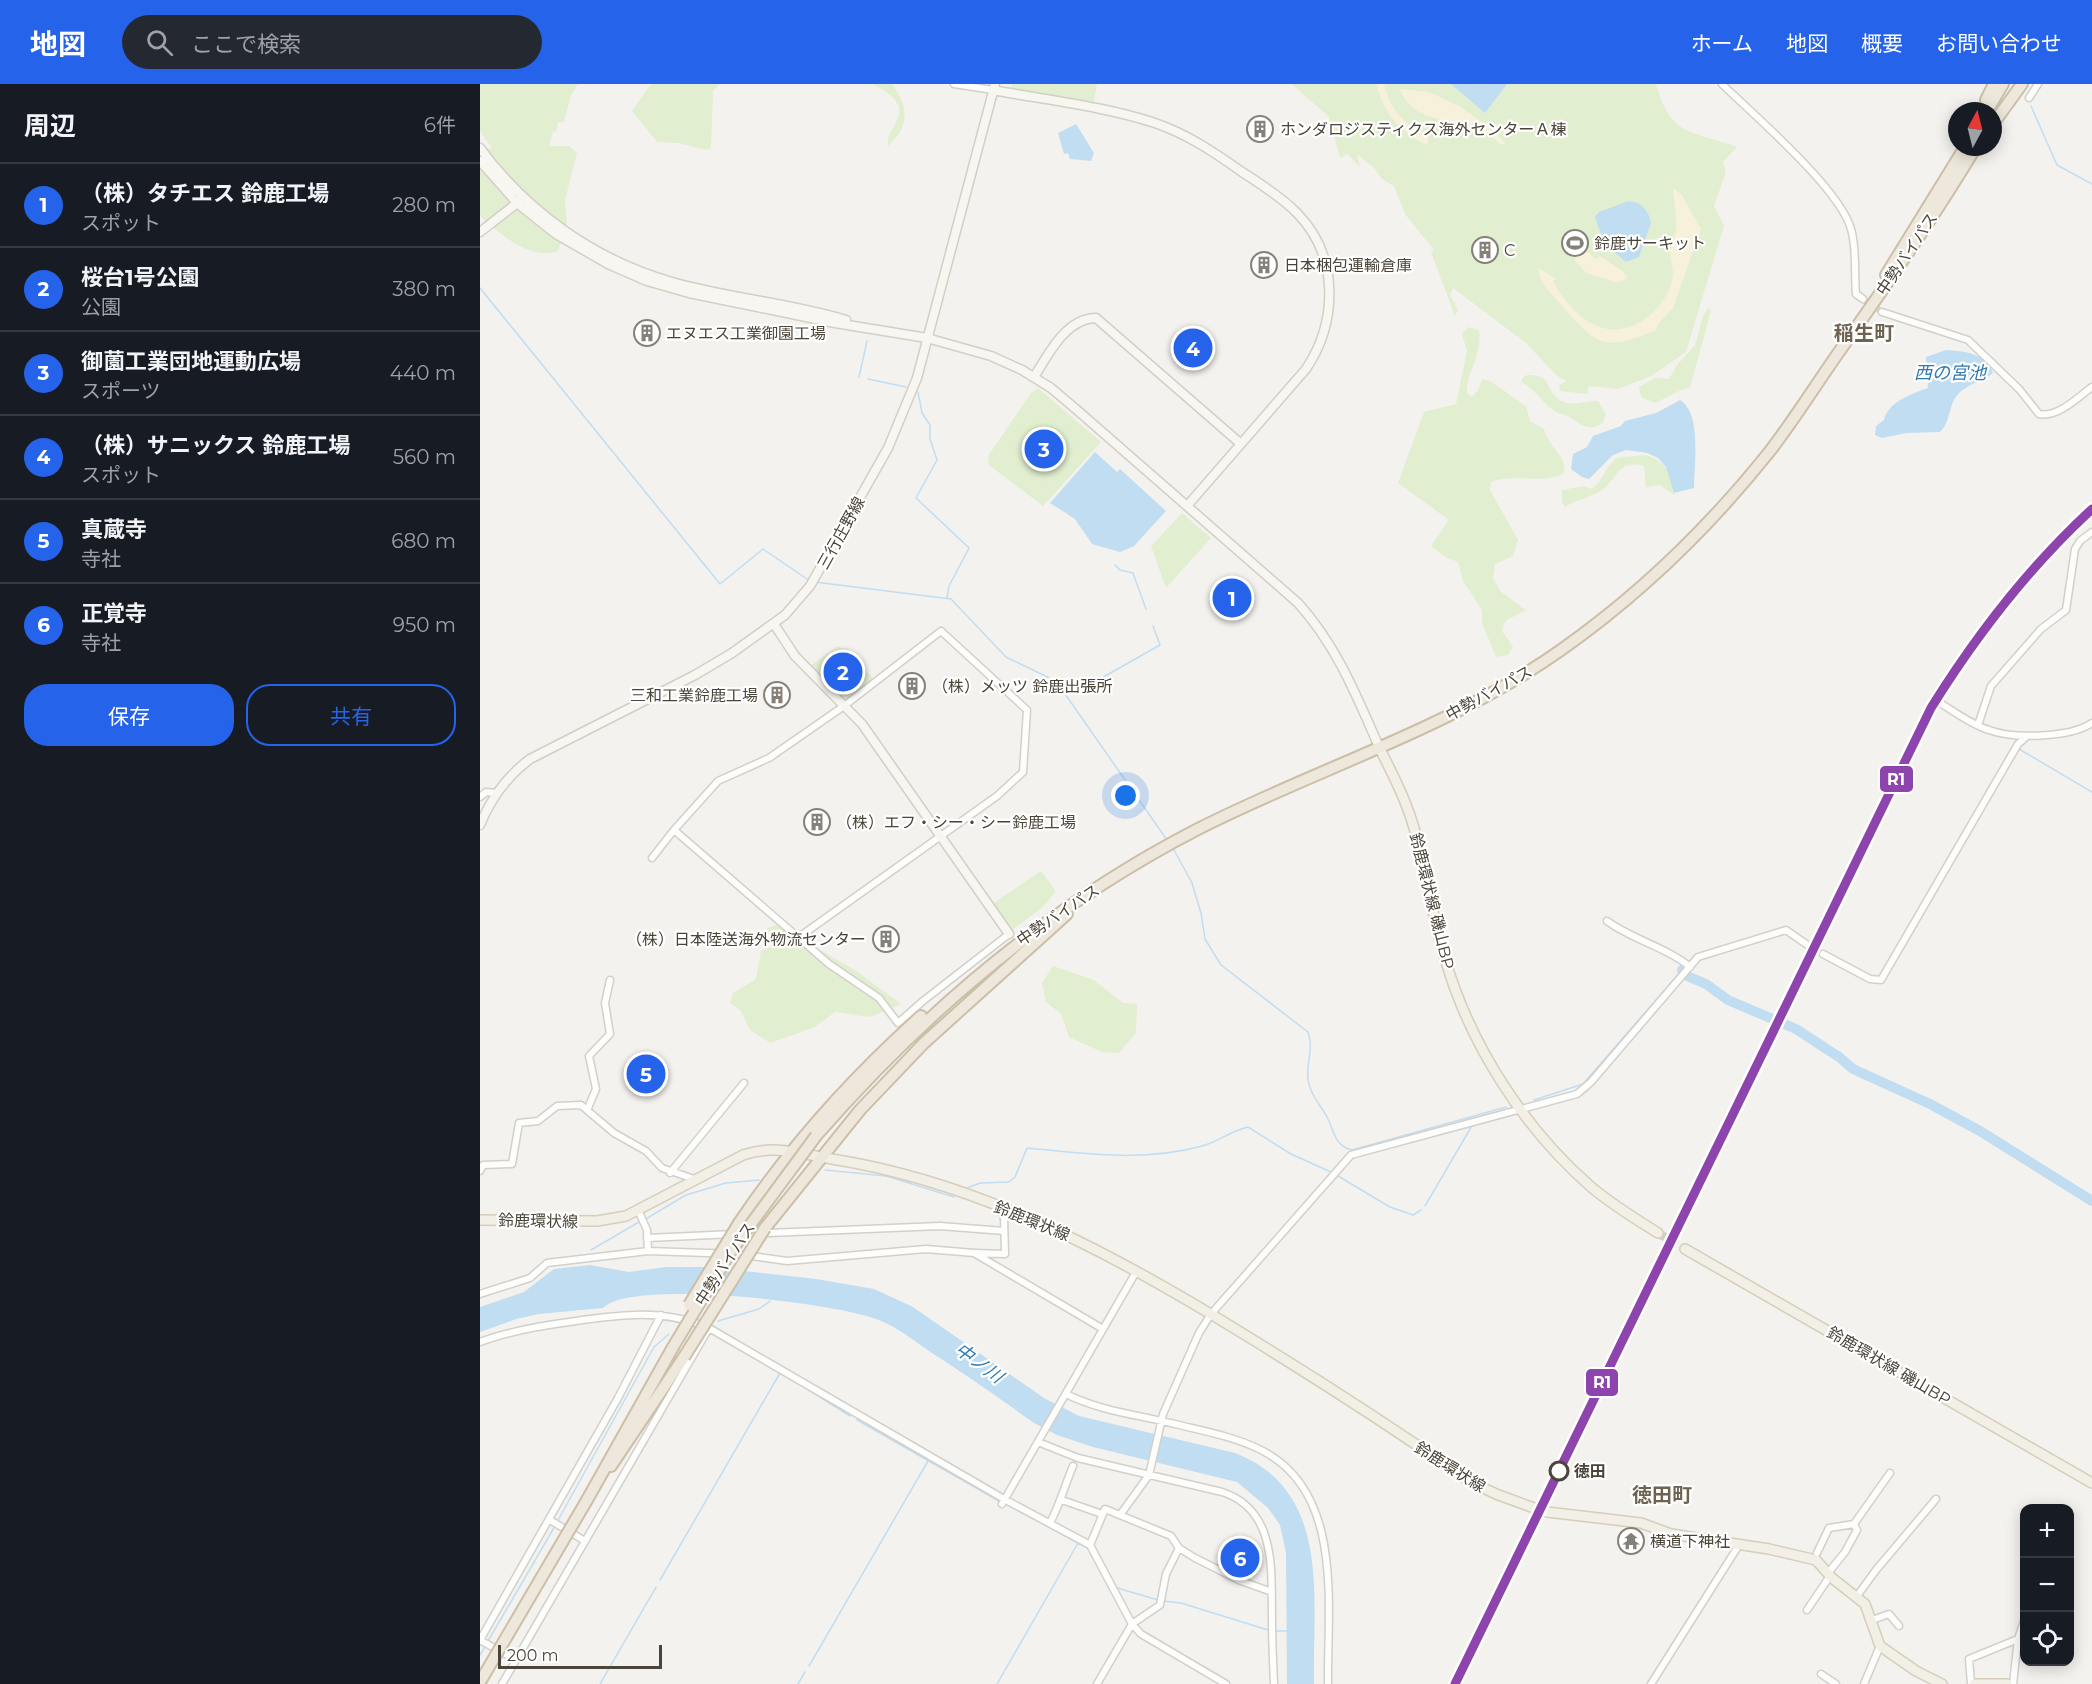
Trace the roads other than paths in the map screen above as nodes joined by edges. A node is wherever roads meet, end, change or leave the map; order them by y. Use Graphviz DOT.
graph roads {
  1 [pos="954,84"];
  2 [pos="1722,84"];
  3 [pos="1994,84"];
  4 [pos="2003,84"];
  5 [pos="2013,84"];
  6 [pos="2022,84"];
  7 [pos="2038,84"];
  8 [pos="994,87"];
  9 [pos="2029,98"];
  10 [pos="1985,102"];
  11 [pos="1992,102"];
  12 [pos="2002,103"];
  13 [pos="2002,112"];
  14 [pos="480,148"];
  15 [pos="1958,156"];
  16 [pos="1970,156"];
  17 [pos="480,161"];
  18 [pos="520,201"];
  19 [pos="480,232"];
  20 [pos="1863,299"];
  21 [pos="1882,312"];
  22 [pos="927,338"];
  23 [pos="1834,359"];
  24 [pos="1034,376"];
  25 [pos="2092,387"];
  26 [pos="1241,444"];
  27 [pos="1186,506"];
  28 [pos="2092,532"];
  29 [pos="774,624"];
  30 [pos="1940,703"];
  31 [pos="844,706"];
  32 [pos="2092,723"];
  33 [pos="1978,725"];
  34 [pos="2025,738"];
  35 [pos="1380,749"];
  36 [pos="496,793"];
  37 [pos="480,797"];
  38 [pos="480,825"];
  39 [pos="674,830"];
  40 [pos="940,836"];
  41 [pos="652,858"];
  42 [pos="1114,878"];
  43 [pos="1607,921"];
  44 [pos="1009,934"];
  45 [pos="799,937"];
  46 [pos="1809,946"];
  47 [pos="1823,954"];
  48 [pos="1690,968"];
  49 [pos="610,980"];
  50 [pos="926,1016"];
  51 [pos="744,1083"];
  52 [pos="588,1108"];
  53 [pos="1520,1109"];
  54 [pos="792,1150"];
  55 [pos="820,1157"];
  56 [pos="480,1171"];
  57 [pos="670,1173"];
  58 [pos="699,1180"];
  59 [pos="1000,1208"];
  60 [pos="642,1217"];
  61 [pos="480,1220"];
  62 [pos="1004,1232"];
  63 [pos="1658,1233"];
  64 [pos="647,1238"];
  65 [pos="1685,1248"];
  66 [pos="648,1251"];
  67 [pos="974,1253"];
  68 [pos="1136,1272"];
  69 [pos="480,1294"];
  70 [pos="1212,1314"];
  71 [pos="661,1315"];
  72 [pos="709,1328"];
  73 [pos="1103,1329"];
  74 [pos="480,1342"];
  75 [pos="1066,1394"];
  76 [pos="1160,1422"];
  77 [pos="1038,1442"];
  78 [pos="614,1448"];
  79 [pos="1073,1466"];
  80 [pos="1890,1473"];
  81 [pos="1149,1475"];
  82 [pos="2092,1483"];
  83 [pos="1936,1499"];
  84 [pos="587,1500"];
  85 [pos="1062,1500"];
  86 [pos="1003,1501"];
  87 [pos="1534,1508"];
  88 [pos="1547,1512"];
  89 [pos="1102,1514"];
  90 [pos="1120,1515"];
  91 [pos="551,1521"];
  92 [pos="1050,1523"];
  93 [pos="1854,1524"];
  94 [pos="585,1541"];
  95 [pos="1090,1545"];
  96 [pos="1739,1545"];
  97 [pos="1179,1548"];
  98 [pos="1817,1553"];
  99 [pos="1829,1574"];
  100 [pos="1272,1592"];
  101 [pos="1857,1596"];
  102 [pos="1807,1610"];
  103 [pos="1872,1620"];
  104 [pos="1132,1624"];
  105 [pos="1899,1626"];
  106 [pos="2020,1634"];
  107 [pos="2018,1639"];
  108 [pos="483,1641"];
  109 [pos="1880,1646"];
  110 [pos="516,1660"];
  111 [pos="1821,1674"];
  112 [pos="480,1682"];
  113 [pos="502,1684"];
  114 [pos="1097,1684"];
  115 [pos="1226,1684"];
  116 [pos="1274,1684"];
  117 [pos="1328,1684"];
  118 [pos="1651,1684"];
  119 [pos="1836,1684"];
  120 [pos="1864,1684"];
  121 [pos="1942,1684"];
  122 [pos="1973,1684"];
  123 [pos="2003,1684"];
  124 [pos="2013,1684"];
  1 -- 8 [label="street"];
  2 -- 20 [label="street"];
  3 -- 10 [label="highway"];
  4 -- 11 [label="highway"];
  5 -- 12 [label="highway"];
  6 -- 13 [label="highway"];
  7 -- 9 [label="street"];
  8 -- 22 [label="street, 三行庄野線"];
  8 -- 26 [label="street"];
  14 -- 18 [label="street"];
  15 -- 23 [label="highway, 中勢バイパス"];
  16 -- 23 [label="highway, 中勢バイパス"];
  17 -- 18 [label="street"];
  18 -- 19 [label="street"];
  18 -- 22 [label="street"];
  21 -- 25 [label="street"];
  22 -- 24 [label="street"];
  22 -- 29 [label="street, 三行庄野線"];
  23 -- 35 [label="highway, 中勢バイパス"];
  24 -- 26 [label="street"];
  24 -- 27 [label="street"];
  26 -- 27 [label="street"];
  27 -- 35 [label="street"];
  28 -- 33 [label="street"];
  29 -- 31 [label="street"];
  29 -- 36 [label="street, 三行庄野線"];
  30 -- 33 [label="street"];
  31 -- 39 [label="street"];
  31 -- 40 [label="street"];
  31 -- 40 [label="street"];
  32 -- 34 [label="street"];
  33 -- 34 [label="street"];
  34 -- 47 [label="street"];
  35 -- 42 [label="highway, 中勢バイパス"];
  35 -- 53 [label="main road, 鈴鹿環状線 磯山BP"];
  36 -- 37 [label="street"];
  36 -- 38 [label="street, 三行庄野線"];
  39 -- 41 [label="street"];
  39 -- 45 [label="street"];
  40 -- 44 [label="street"];
  40 -- 45 [label="street"];
  42 -- 50 [label="highway, 中勢バイパス"];
  42 -- 55 [label="highway"];
  43 -- 48 [label="street"];
  44 -- 45 [label="street"];
  46 -- 48 [label="street"];
  48 -- 53 [label="street"];
  49 -- 52 [label="street"];
  50 -- 54 [label="highway"];
  50 -- 78 [label="highway, 中勢バイパス, bridge"];
  51 -- 57 [label="street"];
  52 -- 56 [label="street"];
  52 -- 57 [label="street"];
  53 -- 63 [label="main road, 鈴鹿環状線 磯山BP"];
  53 -- 70 [label="street"];
  54 -- 55 [label="main road, 鈴鹿環状線"];
  54 -- 58 [label="main road, 鈴鹿環状線"];
  54 -- 78 [label="highway, bridge"];
  55 -- 59 [label="main road, 鈴鹿環状線"];
  55 -- 84 [label="highway, bridge"];
  57 -- 58 [label="street"];
  58 -- 60 [label="main road, 鈴鹿環状線"];
  59 -- 62 [label="street"];
  59 -- 68 [label="main road, 鈴鹿環状線"];
  60 -- 61 [label="main road, 鈴鹿環状線"];
  60 -- 64 [label="street"];
  62 -- 64 [label="street"];
  62 -- 67 [label="street"];
  64 -- 66 [label="street"];
  65 -- 82 [label="main road, 鈴鹿環状線 磯山BP"];
  66 -- 67 [label="street"];
  66 -- 69 [label="street"];
  67 -- 73 [label="street"];
  68 -- 70 [label="main road, 鈴鹿環状線"];
  68 -- 73 [label="street"];
  70 -- 76 [label="street"];
  70 -- 87 [label="main road, 鈴鹿環状線"];
  71 -- 72 [label="street"];
  71 -- 74 [label="street"];
  71 -- 91 [label="street"];
  72 -- 86 [label="street"];
  72 -- 94 [label="street"];
  73 -- 75 [label="street"];
  75 -- 76 [label="street"];
  75 -- 77 [label="street"];
  76 -- 81 [label="street"];
  76 -- 117 [label="street"];
  77 -- 81 [label="street"];
  77 -- 86 [label="street"];
  78 -- 84 [label="highway, 中勢バイパス"];
  79 -- 85 [label="street"];
  80 -- 93 [label="street"];
  81 -- 90 [label="street"];
  81 -- 100 [label="street"];
  83 -- 101 [label="street"];
  84 -- 112 [label="highway, 中勢バイパス, bridge"];
  85 -- 89 [label="street"];
  85 -- 92 [label="street"];
  86 -- 92 [label="street"];
  88 -- 96 [label="main road"];
  89 -- 90 [label="street"];
  89 -- 95 [label="street"];
  90 -- 97 [label="street"];
  91 -- 94 [label="street"];
  91 -- 108 [label="street"];
  92 -- 95 [label="street"];
  93 -- 98 [label="street"];
  93 -- 99 [label="street"];
  94 -- 110 [label="street"];
  95 -- 104 [label="street"];
  96 -- 99 [label="main road"];
  96 -- 118 [label="street"];
  97 -- 100 [label="street"];
  97 -- 104 [label="street"];
  99 -- 101 [label="main road"];
  99 -- 102 [label="street"];
  100 -- 116 [label="street"];
  101 -- 103 [label="main road"];
  103 -- 105 [label="street"];
  103 -- 109 [label="main road"];
  104 -- 114 [label="street"];
  104 -- 115 [label="street"];
  106 -- 107 [label="street"];
  107 -- 122 [label="street"];
  107 -- 124 [label="street"];
  108 -- 110 [label="street"];
  109 -- 120 [label="street"];
  109 -- 121 [label="main road"];
  110 -- 113 [label="street"];
  111 -- 119 [label="street"];
  122 -- 123 [label="main road"];
}
